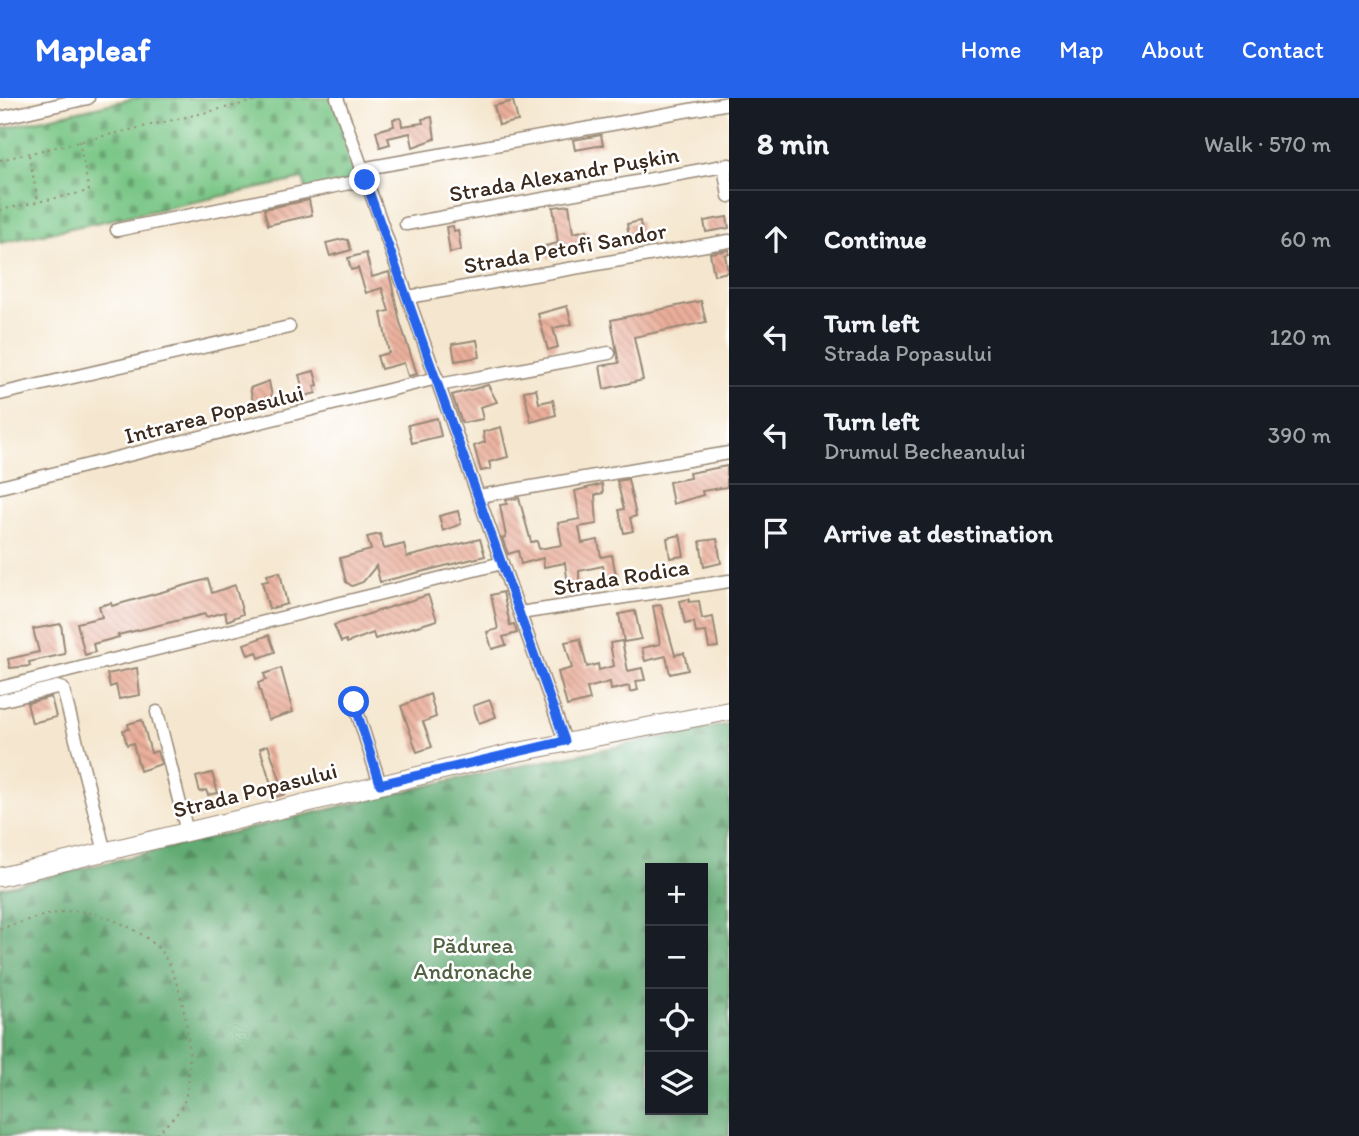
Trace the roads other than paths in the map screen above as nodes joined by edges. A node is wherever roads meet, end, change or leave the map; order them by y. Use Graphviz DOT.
graph roads {
  1 [pos="88,98"];
  2 [pos="337,98"];
  3 [pos="729,103"];
  4 [pos="0,118"];
  5 [pos="727,166"];
  6 [pos="363,175"];
  7 [pos="729,196"];
  8 [pos="406,224"];
  9 [pos="117,230"];
  10 [pos="729,241"];
  11 [pos="408,297"];
  12 [pos="289,327"];
  13 [pos="609,353"];
  14 [pos="438,382"];
  15 [pos="0,394"];
  16 [pos="729,453"];
  17 [pos="0,487"];
  18 [pos="480,496"];
  19 [pos="502,564"];
  20 [pos="729,581"];
  21 [pos="520,613"];
  22 [pos="0,688"];
  23 [pos="0,701"];
  24 [pos="354,702"];
  25 [pos="729,711"];
  26 [pos="157,712"];
  27 [pos="565,741"];
  28 [pos="380,784"];
  29 [pos="187,832"];
  30 [pos="105,852"];
  31 [pos="0,877"];
  1 -- 4 [label="street"];
  2 -- 6 [label="street"];
  3 -- 6 [label="street"];
  5 -- 7 [label="street"];
  5 -- 8 [label="street, Strada Alexandr Pușkin"];
  6 -- 9 [label="street"];
  6 -- 11 [label="street"];
  10 -- 11 [label="street, Strada Petofi Sandor"];
  11 -- 14 [label="street"];
  12 -- 15 [label="street"];
  13 -- 14 [label="street, Intrarea Popasului"];
  14 -- 17 [label="street, Intrarea Popasului"];
  14 -- 18 [label="street"];
  16 -- 18 [label="street"];
  18 -- 19 [label="street"];
  19 -- 21 [label="street"];
  19 -- 22 [label="street"];
  20 -- 21 [label="street, Strada Rodica"];
  21 -- 27 [label="street"];
  23 -- 30 [label="street"];
  24 -- 28 [label="street"];
  25 -- 27 [label="street, Strada Popasului"];
  26 -- 29 [label="street"];
  27 -- 28 [label="street, Strada Popasului"];
  28 -- 29 [label="street, Strada Popasului"];
  29 -- 30 [label="street, Strada Popasului"];
  30 -- 31 [label="street, Strada Popasului"];
}
